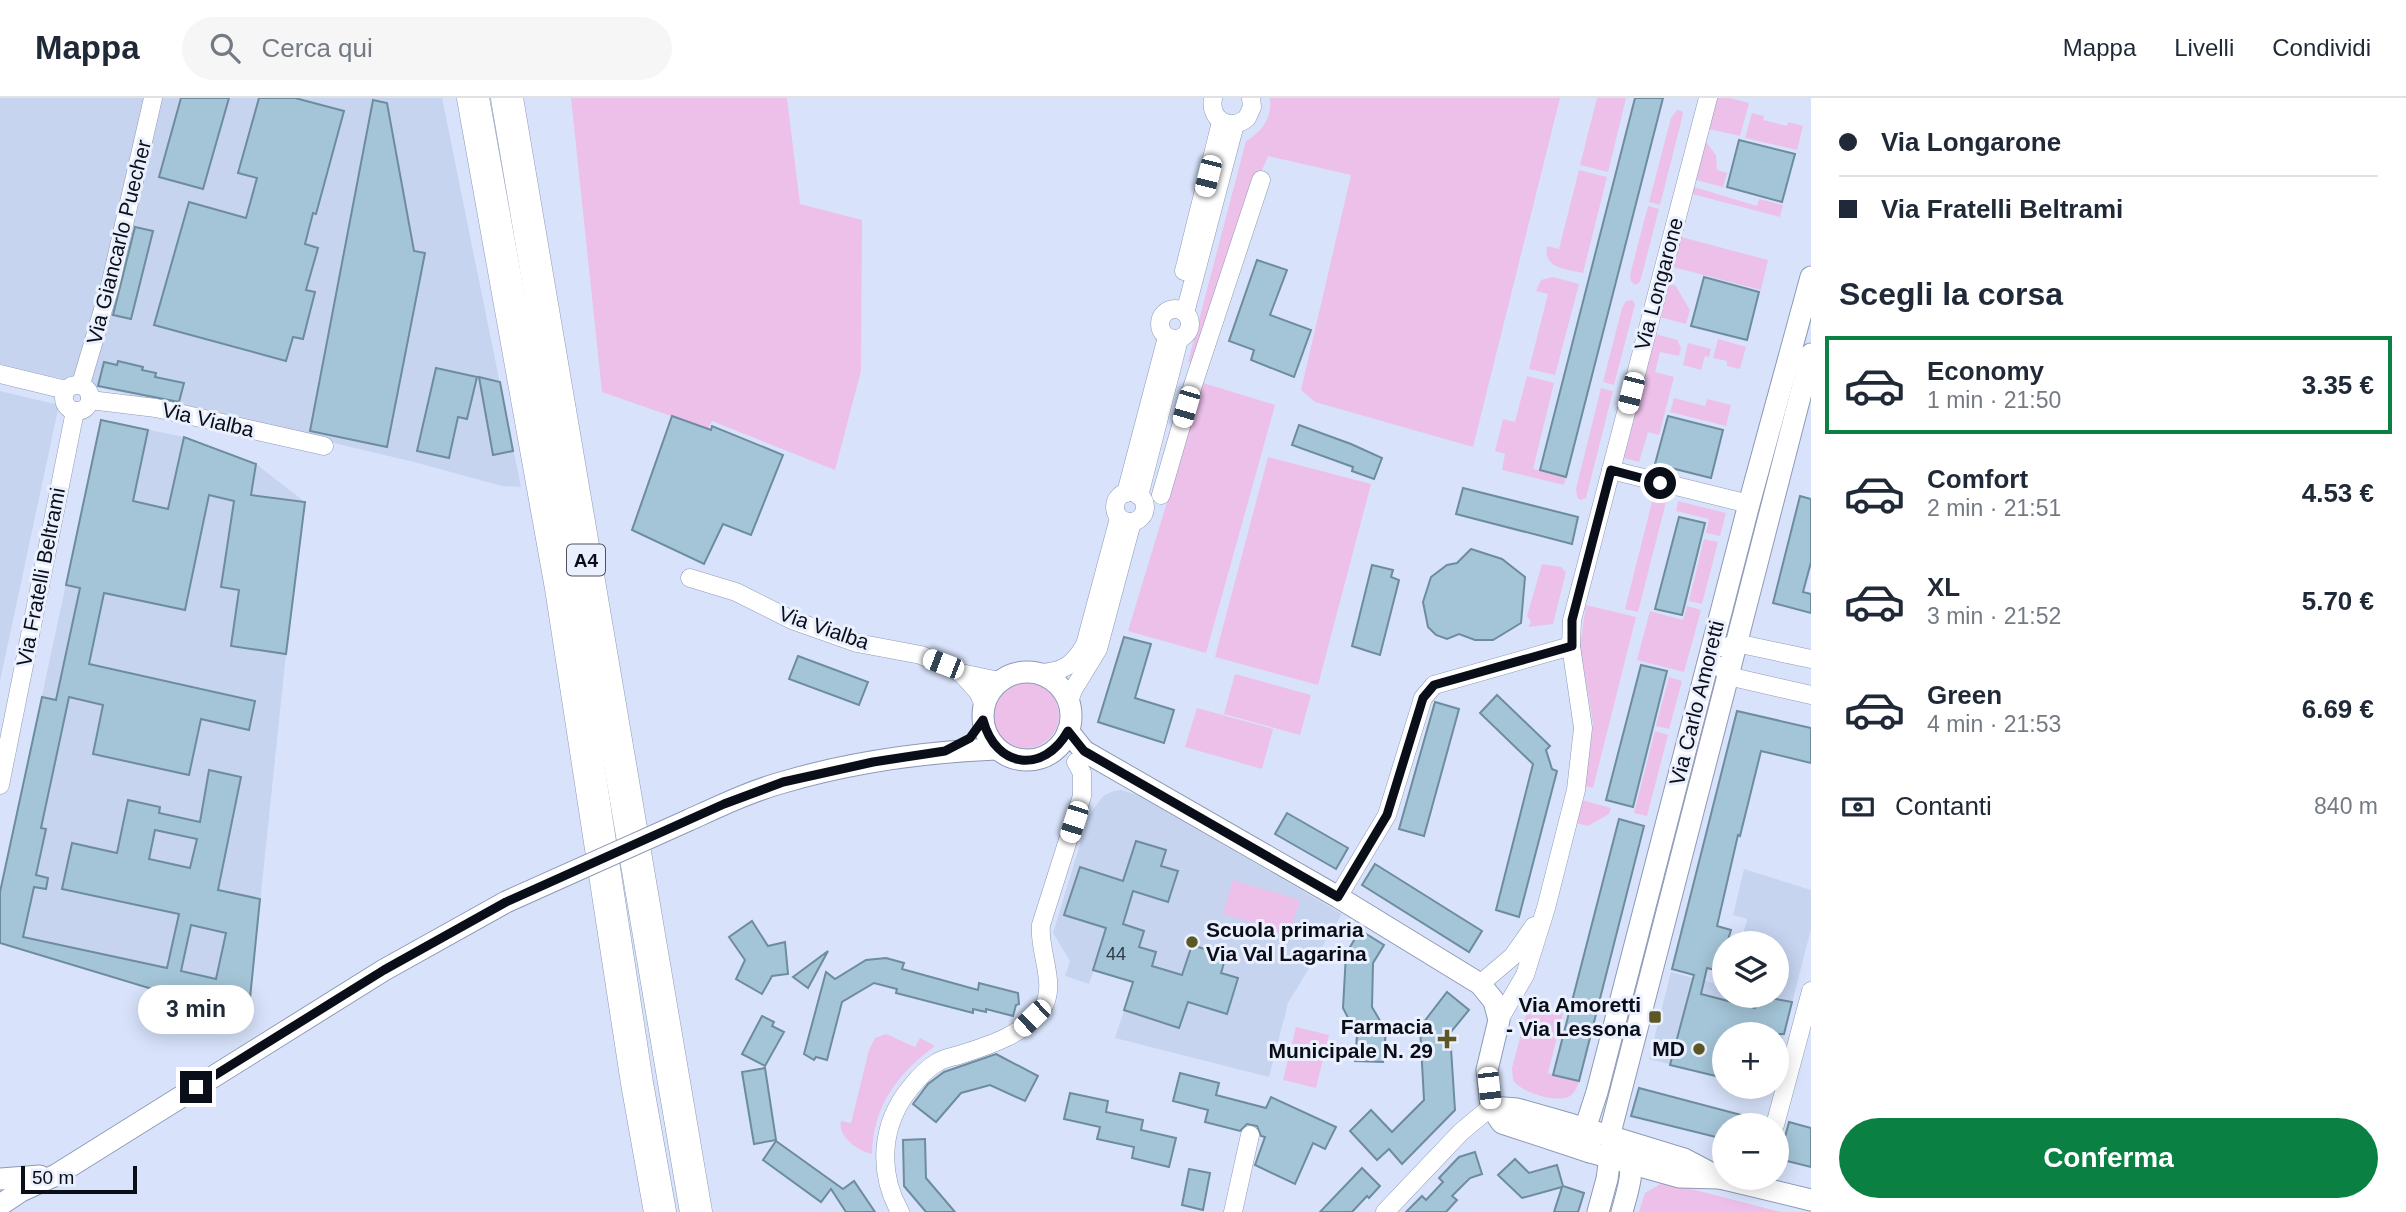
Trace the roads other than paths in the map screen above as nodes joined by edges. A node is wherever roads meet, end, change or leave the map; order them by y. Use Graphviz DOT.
graph roads {
  1 [pos="153,98"];
  2 [pos="473,98"];
  3 [pos="507,98"];
  4 [pos="1210,98"];
  5 [pos="1251,98"];
  6 [pos="1708,98"];
  7 [pos="1228,123"];
  8 [pos="1261,180"];
  9 [pos="1811,277"];
  10 [pos="1180,311"];
  11 [pos="1173,338"];
  12 [pos="1811,354"];
  13 [pos="0,373"];
  14 [pos="1169,379"];
  15 [pos="1193,386"];
  16 [pos="79,392"];
  17 [pos="324,446"];
  18 [pos="1611,470"];
  19 [pos="1133,494"];
  20 [pos="1161,495"];
  21 [pos="1749,504"];
  22 [pos="1126,520"];
  23 [pos="690,578"];
  24 [pos="1736,643"];
  25 [pos="1572,646"];
  26 [pos="1710,654"];
  27 [pos="1811,659"];
  28 [pos="961,673"];
  29 [pos="1039,673"];
  30 [pos="1728,676"];
  31 [pos="999,681"];
  32 [pos="1811,695"];
  33 [pos="1069,702"];
  34 [pos="983,713"];
  35 [pos="1068,731"];
  36 [pos="996,749"];
  37 [pos="945,751"];
  38 [pos="1042,757"];
  39 [pos="1076,762"];
  40 [pos="1122,773"];
  41 [pos="0,785"];
  42 [pos="1338,897"];
  43 [pos="1546,908"];
  44 [pos="1480,984"];
  45 [pos="1811,990"];
  46 [pos="1499,1020"];
  47 [pos="1491,1107"];
  48 [pos="1778,1113"];
  49 [pos="1585,1129"];
  50 [pos="1250,1135"];
  51 [pos="1608,1147"];
  52 [pos="1632,1164"];
  53 [pos="1712,1174"];
  54 [pos="56,1175"];
  55 [pos="1712,1178"];
  56 [pos="0,1180"];
  57 [pos="1780,1190"];
  58 [pos="1811,1200"];
  59 [pos="0,1205"];
  60 [pos="660,1212"];
  61 [pos="696,1212"];
  62 [pos="900,1212"];
  63 [pos="1233,1212"];
  64 [pos="1385,1212"];
  65 [pos="1598,1212"];
  66 [pos="1622,1212"];
  1 -- 16 [label="street, Via Giancarlo Puecher"];
  2 -- 60 [label="highway, A4"];
  3 -- 61 [label="highway, A4"];
  4 -- 7 [label="street"];
  5 -- 7 [label="street"];
  6 -- 18 [label="street, Via Longarone"];
  7 -- 10 [label="street"];
  8 -- 15 [label="street"];
  9 -- 21 [label="street, Via Carlo Amoretti"];
  10 -- 11 [label="street"];
  10 -- 11 [label="street"];
  11 -- 14 [label="street"];
  11 -- 19 [label="street"];
  12 -- 24 [label="street, Via Carlo Amoretti"];
  13 -- 16 [label="street, Via Vialba"];
  14 -- 15 [label="street"];
  14 -- 19 [label="street"];
  15 -- 20 [label="street"];
  16 -- 17 [label="street, Via Vialba"];
  16 -- 41 [label="street, Via Fratelli Beltrami"];
  18 -- 21 [label="street"];
  18 -- 25 [label="street, Via Longarone"];
  19 -- 22 [label="street"];
  19 -- 22 [label="street"];
  21 -- 26 [label="street, Via Carlo Amoretti"];
  22 -- 29 [label="street"];
  22 -- 33 [label="street"];
  23 -- 28 [label="street, Via Vialba"];
  24 -- 26 [label="street"];
  24 -- 27 [label="street"];
  24 -- 30 [label="street, Via Carlo Amoretti"];
  25 -- 42 [label="street"];
  25 -- 43 [label="street, Via Longarone"];
  26 -- 30 [label="street"];
  26 -- 49 [label="street, Via Carlo Amoretti"];
  28 -- 31 [label="street, Via Vialba"];
  28 -- 34 [label="street, Via Vialba"];
  29 -- 31 [label="street"];
  29 -- 33 [label="street"];
  30 -- 32 [label="street"];
  30 -- 51 [label="street, Via Carlo Amoretti"];
  31 -- 34 [label="street"];
  33 -- 35 [label="street"];
  34 -- 36 [label="street"];
  34 -- 37 [label="street"];
  35 -- 38 [label="street"];
  35 -- 40 [label="street"];
  36 -- 37 [label="street"];
  36 -- 38 [label="street"];
  37 -- 54 [label="street, bridge"];
  38 -- 39 [label="street"];
  39 -- 40 [label="street"];
  39 -- 62 [label="street"];
  40 -- 42 [label="street"];
  42 -- 44 [label="street"];
  43 -- 44 [label="street, Via Longarone"];
  43 -- 46 [label="street, Via Longarone"];
  44 -- 46 [label="street"];
  45 -- 48 [label="street"];
  46 -- 47 [label="street"];
  47 -- 49 [label="street"];
  47 -- 51 [label="street"];
  47 -- 64 [label="street"];
  49 -- 51 [label="street"];
  50 -- 63 [label="street"];
  51 -- 52 [label="street"];
  51 -- 53 [label="street"];
  51 -- 65 [label="street, Via Carlo Amoretti"];
  52 -- 55 [label="street"];
  52 -- 66 [label="street"];
  54 -- 56 [label="street"];
  54 -- 59 [label="street"];
  57 -- 58 [label="street"];
}
